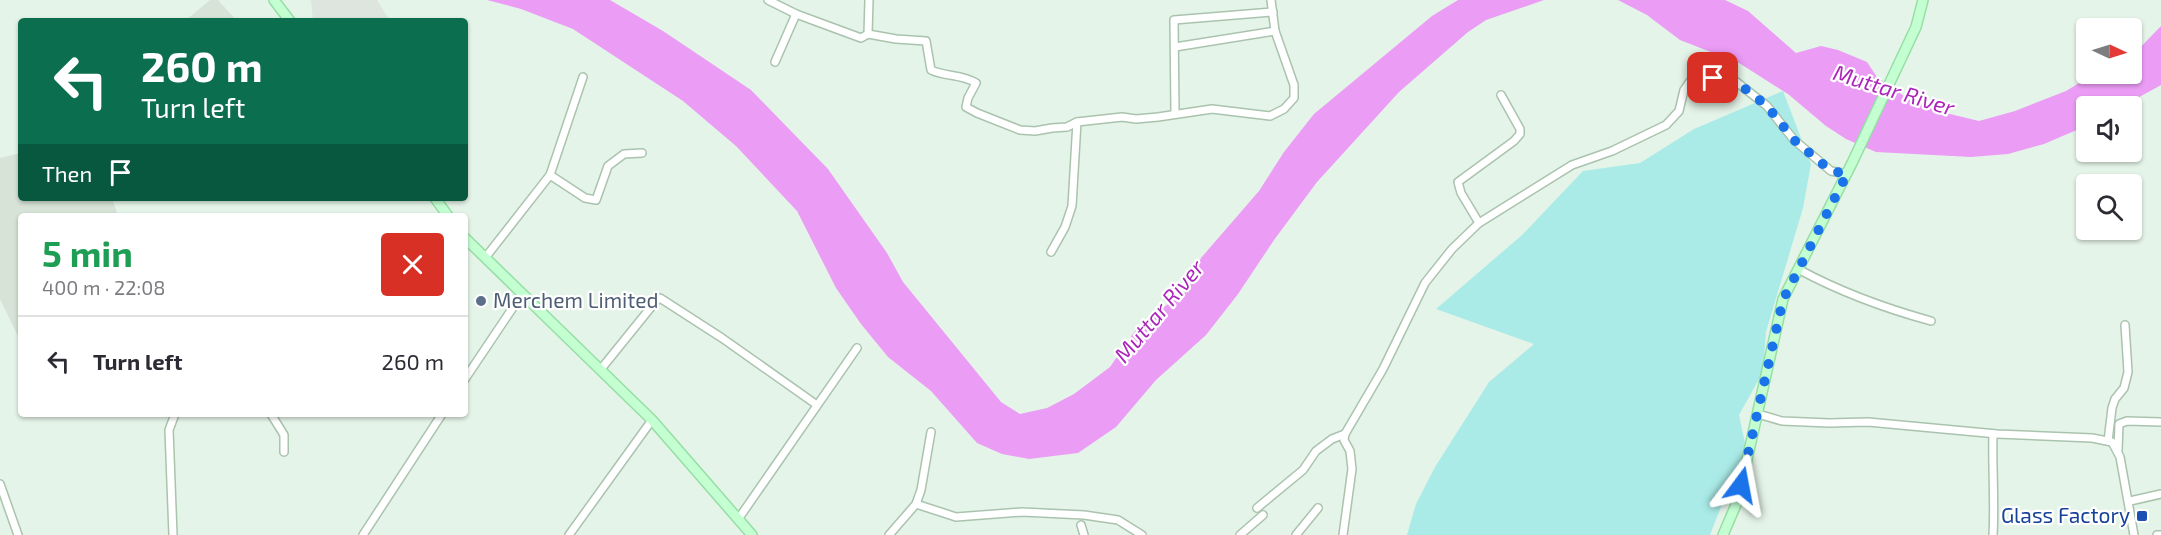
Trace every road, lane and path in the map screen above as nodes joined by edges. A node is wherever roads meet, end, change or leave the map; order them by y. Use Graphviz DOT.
graph roads {
  1 [pos="274,0"];
  2 [pos="768,0"];
  3 [pos="869,0"];
  4 [pos="1271,0"];
  5 [pos="1923,0"];
  6 [pos="1273,12"];
  7 [pos="796,14"];
  8 [pos="288,18"];
  9 [pos="1275,31"];
  10 [pos="868,34"];
  11 [pos="1175,47"];
  12 [pos="775,62"];
  13 [pos="582,77"];
  14 [pos="1501,95"];
  15 [pos="1175,113"];
  16 [pos="1077,122"];
  17 [pos="642,153"];
  18 [pos="1847,174"];
  19 [pos="550,175"];
  20 [pos="1479,223"];
  21 [pos="468,241"];
  22 [pos="1051,252"];
  23 [pos="485,258"];
  24 [pos="1798,269"];
  25 [pos="522,294"];
  26 [pos="1931,321"];
  27 [pos="2125,325"];
  28 [pos="856,348"];
  29 [pos="601,369"];
  30 [pos="468,375"];
  31 [pos="817,405"];
  32 [pos="1758,414"];
  33 [pos="174,417"];
  34 [pos="273,417"];
  35 [pos="440,417"];
  36 [pos="652,420"];
  37 [pos="2161,422"];
  38 [pos="931,432"];
  39 [pos="1345,434"];
  40 [pos="1993,434"];
  41 [pos="2108,441"];
  42 [pos="284,453"];
  43 [pos="2118,453"];
  44 [pos="0,484"];
  45 [pos="2161,494"];
  46 [pos="2130,501"];
  47 [pos="916,504"];
  48 [pos="1257,508"];
  49 [pos="1318,508"];
  50 [pos="1263,515"];
  51 [pos="738,518"];
  52 [pos="1081,525"];
  53 [pos="18,535"];
  54 [pos="173,535"];
  55 [pos="363,535"];
  56 [pos="568,535"];
  57 [pos="752,535"];
  58 [pos="889,535"];
  59 [pos="1084,535"];
  60 [pos="1142,535"];
  61 [pos="1240,535"];
  62 [pos="1296,535"];
  63 [pos="1343,535"];
  64 [pos="1723,535"];
  65 [pos="1993,535"];
  66 [pos="2134,535"];
  1 -- 8 [label="main road"];
  2 -- 7 [label="street"];
  3 -- 10 [label="street"];
  4 -- 6 [label="street"];
  5 -- 18 [label="main road"];
  6 -- 9 [label="street"];
  6 -- 11 [label="street"];
  7 -- 10 [label="street"];
  7 -- 12 [label="street"];
  9 -- 11 [label="street"];
  9 -- 15 [label="street"];
  10 -- 16 [label="street"];
  11 -- 15 [label="street"];
  13 -- 19 [label="street"];
  14 -- 20 [label="street"];
  15 -- 16 [label="street"];
  16 -- 22 [label="street"];
  17 -- 19 [label="street"];
  18 -- 20 [label="street"];
  18 -- 24 [label="main road"];
  19 -- 23 [label="street"];
  20 -- 39 [label="street"];
  21 -- 23 [label="main road"];
  23 -- 25 [label="main road"];
  24 -- 26 [label="street"];
  24 -- 32 [label="main road"];
  25 -- 29 [label="main road"];
  25 -- 30 [label="street"];
  27 -- 41 [label="street"];
  28 -- 31 [label="street"];
  29 -- 31 [label="street"];
  29 -- 36 [label="main road"];
  31 -- 51 [label="street"];
  32 -- 40 [label="street"];
  32 -- 64 [label="main road"];
  33 -- 54 [label="street"];
  34 -- 42 [label="street"];
  35 -- 55 [label="street"];
  36 -- 51 [label="main road"];
  36 -- 56 [label="street"];
  37 -- 43 [label="street"];
  38 -- 47 [label="street"];
  39 -- 48 [label="street"];
  39 -- 63 [label="street"];
  40 -- 41 [label="street"];
  40 -- 65 [label="street"];
  41 -- 43 [label="street"];
  43 -- 46 [label="street"];
  44 -- 53 [label="street"];
  45 -- 46 [label="street"];
  46 -- 66 [label="street"];
  47 -- 58 [label="street"];
  47 -- 60 [label="street"];
  49 -- 62 [label="street"];
  50 -- 61 [label="street"];
  51 -- 57 [label="main road"];
  52 -- 59 [label="street"];
}
